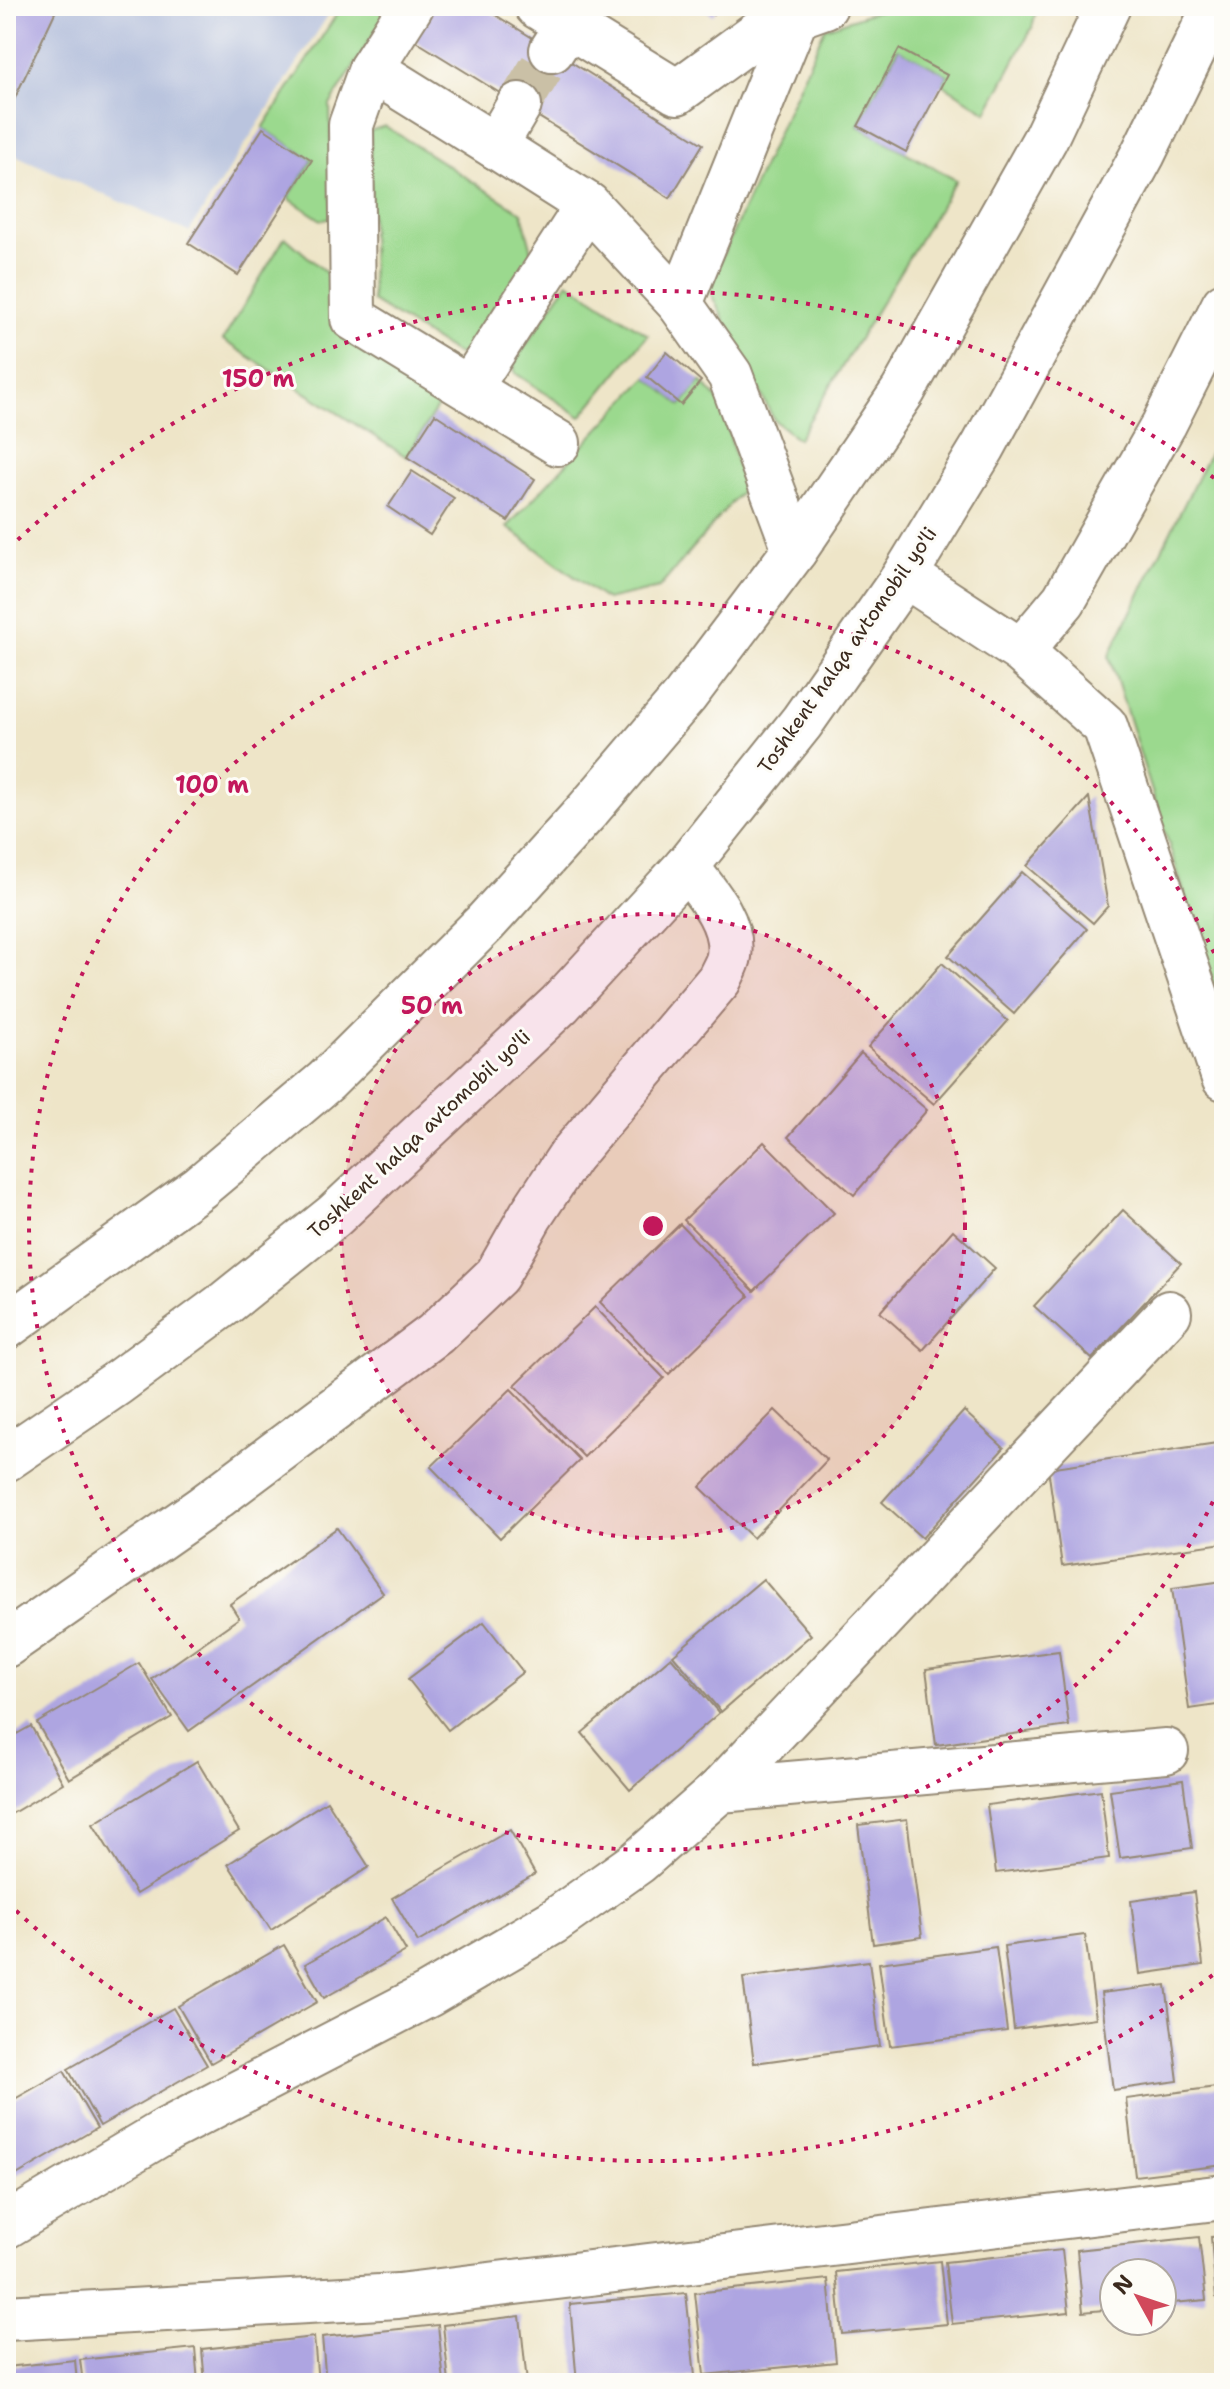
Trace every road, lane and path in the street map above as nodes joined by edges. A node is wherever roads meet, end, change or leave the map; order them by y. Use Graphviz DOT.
graph roads {
  1 [pos="411,6"];
  2 [pos="1108,6"];
  3 [pos="1215,6"];
  4 [pos="810,11"];
  5 [pos="552,27"];
  6 [pos="371,69"];
  7 [pos="519,105"];
  8 [pos="495,146"];
  9 [pos="588,205"];
  10 [pos="680,304"];
  11 [pos="1224,305"];
  12 [pos="470,387"];
  13 [pos="558,443"];
  14 [pos="795,550"];
  15 [pos="905,575"];
  16 [pos="1021,651"];
  17 [pos="686,867"];
  18 [pos="1224,1078"];
  19 [pos="1169,1313"];
  20 [pos="6,1327"];
  21 [pos="6,1459"];
  22 [pos="6,1645"];
  23 [pos="1166,1751"];
  24 [pos="720,1790"];
  25 [pos="1224,2197"];
  26 [pos="6,2226"];
  27 [pos="6,2318"];
  1 -- 6 [label="main road"];
  2 -- 14 [label="main road"];
  3 -- 15 [label="main road, Toshkent halqa avtomobil yo'li"];
  4 -- 5 [label="main road"];
  4 -- 10 [label="main road"];
  6 -- 8 [label="main road"];
  6 -- 12 [label="main road"];
  7 -- 8 [label="main road"];
  8 -- 9 [label="main road"];
  9 -- 10 [label="main road"];
  9 -- 12 [label="main road"];
  10 -- 14 [label="main road"];
  11 -- 16 [label="main road"];
  12 -- 13 [label="main road"];
  14 -- 20 [label="main road"];
  15 -- 16 [label="main road"];
  15 -- 17 [label="main road, Toshkent halqa avtomobil yo'li"];
  16 -- 18 [label="main road"];
  17 -- 21 [label="main road, Toshkent halqa avtomobil yo'li"];
  17 -- 22 [label="main road"];
  19 -- 24 [label="main road"];
  23 -- 24 [label="main road"];
  24 -- 26 [label="main road"];
  25 -- 27 [label="main road"];
}
